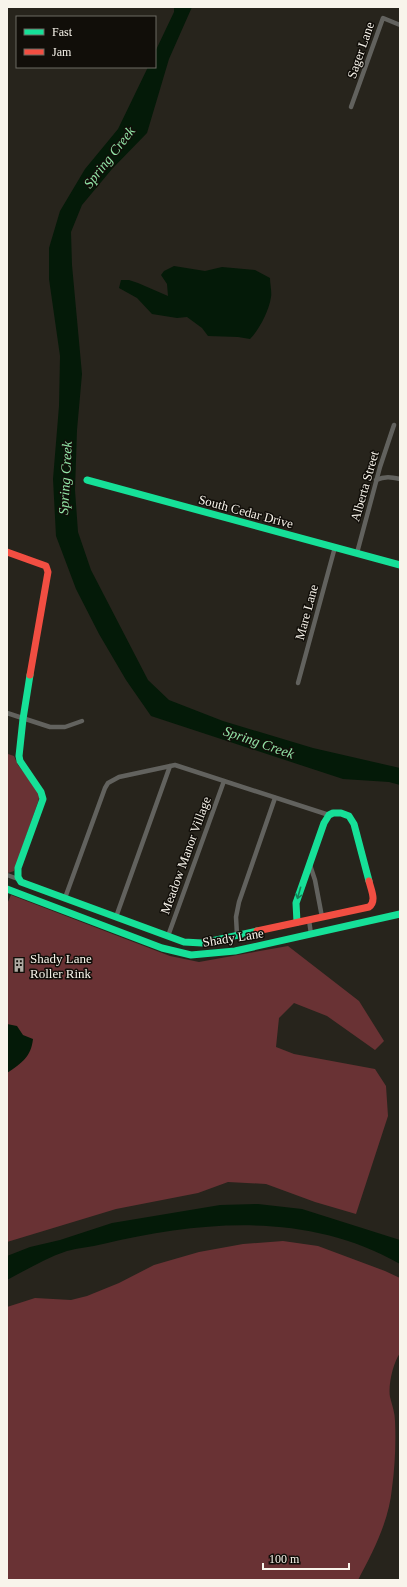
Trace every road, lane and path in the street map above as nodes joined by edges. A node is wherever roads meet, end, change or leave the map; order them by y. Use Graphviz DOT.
graph roads {
  1 [pos="400,25"];
  2 [pos="351,107"];
  3 [pos="394,425"];
  4 [pos="400,479"];
  5 [pos="87,480"];
  6 [pos="376,480"];
  7 [pos="335,547"];
  8 [pos="7,552"];
  9 [pos="357,553"];
  10 [pos="400,565"];
  11 [pos="298,683"];
  12 [pos="7,713"];
  13 [pos="23,719"];
  14 [pos="82,721"];
  15 [pos="170,766"];
  16 [pos="224,781"];
  17 [pos="275,798"];
  18 [pos="328,815"];
  19 [pos="310,865"];
  20 [pos="7,875"];
  21 [pos="18,879"];
  22 [pos="7,889"];
  23 [pos="65,898"];
  24 [pos="400,914"];
  25 [pos="116,917"];
  26 [pos="322,917"];
  27 [pos="309,920"];
  28 [pos="297,922"];
  29 [pos="312,934"];
  30 [pos="237,935"];
  31 [pos="168,936"];
  1 -- 2 [label="street, Sager Lane"];
  3 -- 6 [label="street, Alberta Street"];
  4 -- 6 [label="street"];
  5 -- 7 [label="street, South Cedar Drive"];
  6 -- 9 [label="street, Alberta Street"];
  7 -- 9 [label="street, South Cedar Drive"];
  7 -- 11 [label="street, Mare Lane"];
  8 -- 13 [label="street"];
  9 -- 10 [label="street, South Cedar Drive"];
  12 -- 13 [label="street"];
  13 -- 14 [label="street"];
  13 -- 21 [label="street"];
  15 -- 16 [label="street"];
  15 -- 23 [label="street"];
  15 -- 25 [label="street"];
  16 -- 17 [label="street"];
  16 -- 31 [label="street, Meadow Manor Village"];
  17 -- 18 [label="street"];
  17 -- 30 [label="street"];
  18 -- 19 [label="street"];
  18 -- 26 [label="street"];
  19 -- 26 [label="street"];
  19 -- 28 [label="street, one-way"];
  20 -- 21 [label="street"];
  21 -- 23 [label="street"];
  22 -- 29 [label="street, Shady Lane"];
  23 -- 25 [label="street"];
  24 -- 29 [label="street, Shady Lane"];
  25 -- 31 [label="street"];
  26 -- 27 [label="street"];
  27 -- 28 [label="street"];
  27 -- 29 [label="street"];
  28 -- 30 [label="street"];
  30 -- 31 [label="street"];
}
